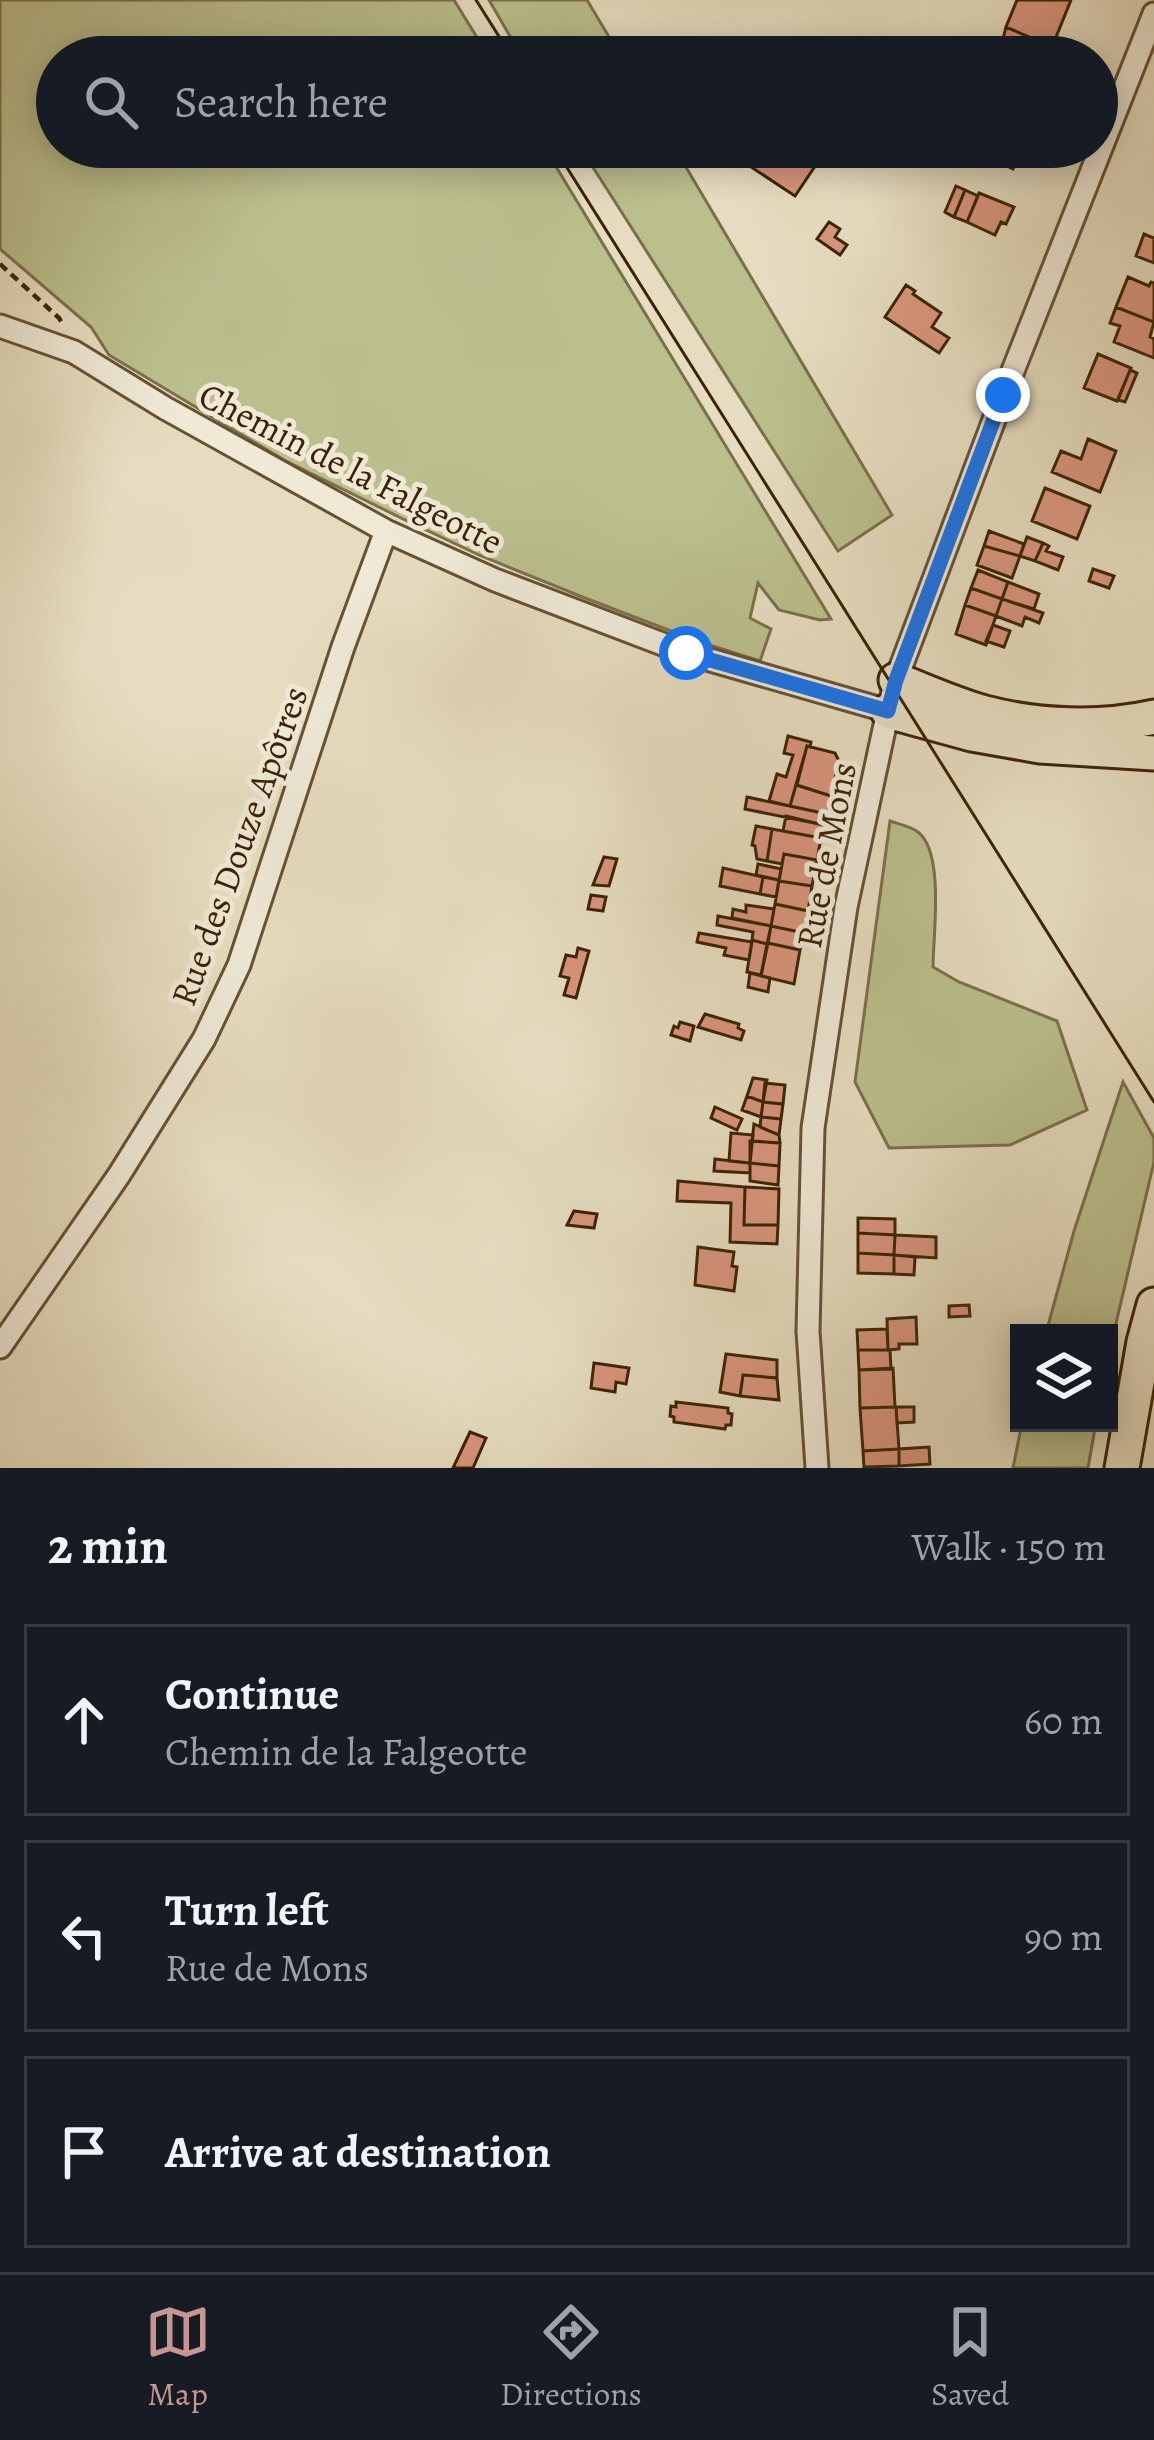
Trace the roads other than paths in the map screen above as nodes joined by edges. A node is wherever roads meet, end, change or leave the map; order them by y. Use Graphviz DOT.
graph roads {
  1 [pos="1154,14"];
  2 [pos="1118,105"];
  3 [pos="1093,168"];
  4 [pos="0,326"];
  5 [pos="386,531"];
  6 [pos="892,695"];
  7 [pos="1154,717"];
  8 [pos="1154,753"];
  9 [pos="1154,1305"];
  10 [pos="0,1347"];
  11 [pos="817,1468"];
  12 [pos="1121,1468"];
  1 -- 2 [label="street, Rue de Mons"];
  3 -- 6 [label="street, Rue de Mons"];
  4 -- 5 [label="street, Chemin de la Falgeotte"];
  5 -- 6 [label="street, Chemin de la Falgeotte"];
  5 -- 10 [label="street, Rue des Douze Apôtres"];
  6 -- 7 [label="highway"];
  6 -- 8 [label="highway"];
  6 -- 11 [label="street, Rue de Mons"];
  9 -- 12 [label="highway"];
}
